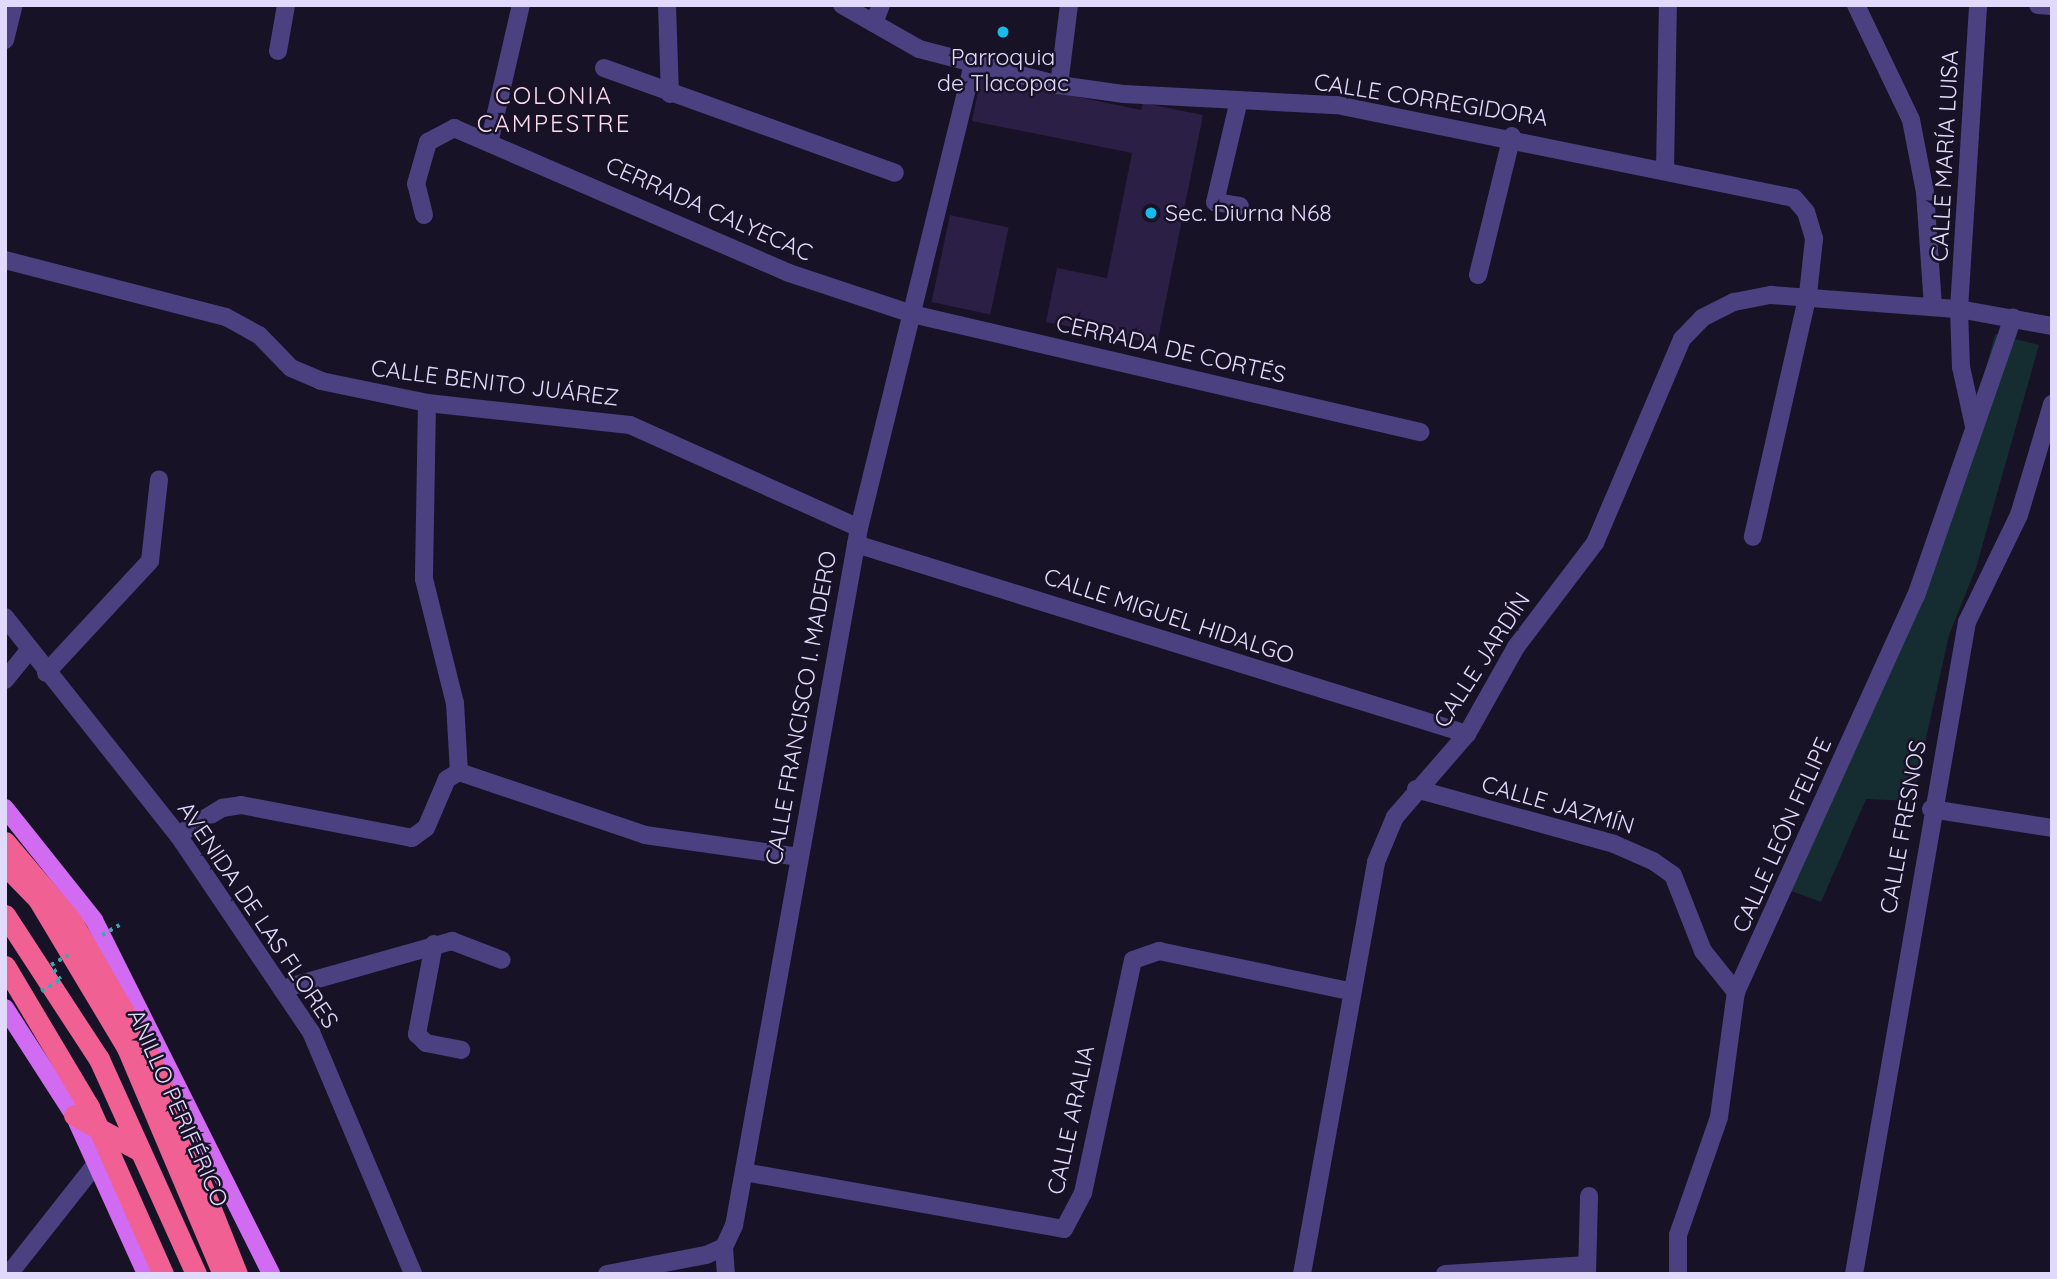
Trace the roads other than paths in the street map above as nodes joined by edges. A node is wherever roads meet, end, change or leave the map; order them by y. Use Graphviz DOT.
graph roads {
  1 [pos="14,5"];
  2 [pos="286,5"];
  3 [pos="522,5"];
  4 [pos="667,5"];
  5 [pos="842,5"];
  6 [pos="881,5"];
  7 [pos="1069,5"];
  8 [pos="1668,5"];
  9 [pos="1856,5"];
  10 [pos="1978,5"];
  11 [pos="2038,5"];
  12 [pos="2052,6"];
  13 [pos="874,23"];
  14 [pos="5,40"];
  15 [pos="278,51"];
  16 [pos="973,64"];
  17 [pos="604,68"];
  18 [pos="1059,85"];
  19 [pos="670,94"];
  20 [pos="1239,100"];
  21 [pos="1513,136"];
  22 [pos="490,139"];
  23 [pos="1665,171"];
  24 [pos="895,173"];
  25 [pos="1240,206"];
  26 [pos="424,215"];
  27 [pos="5,260"];
  28 [pos="1478,275"];
  29 [pos="1808,294"];
  30 [pos="1933,307"];
  31 [pos="1959,309"];
  32 [pos="912,314"];
  33 [pos="2013,317"];
  34 [pos="2052,326"];
  35 [pos="427,403"];
  36 [pos="2052,404"];
  37 [pos="1974,427"];
  38 [pos="1420,432"];
  39 [pos="159,479"];
  40 [pos="858,536"];
  41 [pos="1753,537"];
  42 [pos="5,617"];
  43 [pos="28,652"];
  44 [pos="46,673"];
  45 [pos="5,680"];
  46 [pos="1467,734"];
  47 [pos="458,772"];
  48 [pos="1416,789"];
  49 [pos="5,808"];
  50 [pos="1931,808"];
  51 [pos="2052,828"];
  52 [pos="178,835"];
  53 [pos="5,842"];
  54 [pos="799,857"];
  55 [pos="5,865"];
  56 [pos="5,915"];
  57 [pos="434,944"];
  58 [pos="502,960"];
  59 [pos="5,966"];
  60 [pos="282,989"];
  61 [pos="1349,991"];
  62 [pos="1736,992"];
  63 [pos="5,1008"];
  64 [pos="461,1049"];
  65 [pos="74,1115"];
  66 [pos="140,1151"];
  67 [pos="96,1164"];
  68 [pos="744,1172"];
  69 [pos="1589,1196"];
  70 [pos="724,1247"];
  71 [pos="1587,1270"];
  72 [pos="1450,1271"];
  73 [pos="9,1274"];
  74 [pos="146,1274"];
  75 [pos="163,1274"];
  76 [pos="196,1274"];
  77 [pos="223,1274"];
  78 [pos="237,1274"];
  79 [pos="271,1274"];
  80 [pos="413,1274"];
  81 [pos="607,1274"];
  82 [pos="726,1274"];
  83 [pos="1302,1274"];
  84 [pos="1678,1274"];
  85 [pos="1854,1274"];
  1 -- 14 [label="street"];
  2 -- 15 [label="street"];
  3 -- 22 [label="street"];
  4 -- 19 [label="street"];
  5 -- 13 [label="street, CALLE CORREGIDORA"];
  6 -- 13 [label="street"];
  7 -- 18 [label="street"];
  8 -- 23 [label="street"];
  9 -- 30 [label="street"];
  10 -- 31 [label="street, CALLE MARÍA LUISA"];
  11 -- 12 [label="street"];
  13 -- 16 [label="street, CALLE CORREGIDORA"];
  16 -- 18 [label="street, CALLE CORREGIDORA"];
  16 -- 32 [label="street, CALLE FRANCISCO I. MADERO"];
  17 -- 19 [label="street"];
  18 -- 20 [label="street, CALLE CORREGIDORA"];
  19 -- 24 [label="street"];
  20 -- 21 [label="street, CALLE CORREGIDORA"];
  20 -- 25 [label="street"];
  21 -- 23 [label="street, CALLE CORREGIDORA"];
  21 -- 28 [label="street"];
  22 -- 26 [label="street, CERRADA CALYECAC"];
  22 -- 32 [label="street, CERRADA CALYECAC"];
  23 -- 29 [label="street, CALLE CORREGIDORA"];
  27 -- 35 [label="street, CALLE BENITO JUÁREZ"];
  29 -- 30 [label="street, CALLE JARDÍN"];
  29 -- 41 [label="street, CALLE CORREGIDORA"];
  29 -- 46 [label="street, CALLE JARDÍN"];
  30 -- 31 [label="street, CALLE JARDÍN"];
  31 -- 33 [label="street, CALLE JARDÍN"];
  31 -- 37 [label="street"];
  32 -- 38 [label="street, CERRADA DE CORTÉS"];
  32 -- 40 [label="street, CALLE FRANCISCO I. MADERO"];
  33 -- 34 [label="street, CALLE JARDÍN"];
  33 -- 37 [label="street, CALLE LEÓN FELIPE"];
  35 -- 40 [label="street, CALLE BENITO JUÁREZ"];
  35 -- 47 [label="street"];
  36 -- 50 [label="street, CALLE FRESNOS"];
  37 -- 62 [label="street, CALLE LEÓN FELIPE"];
  39 -- 44 [label="street"];
  40 -- 46 [label="street, CALLE MIGUEL HIDALGO"];
  40 -- 54 [label="street, CALLE FRANCISCO I. MADERO"];
  42 -- 43 [label="street, AVENIDA DE LAS FLORES"];
  43 -- 44 [label="street, AVENIDA DE LAS FLORES"];
  43 -- 45 [label="street"];
  44 -- 52 [label="street, AVENIDA DE LAS FLORES"];
  46 -- 48 [label="street, CALLE JARDÍN"];
  47 -- 52 [label="street"];
  47 -- 54 [label="street"];
  48 -- 61 [label="street, CALLE JARDÍN"];
  48 -- 62 [label="street, CALLE JAZMÍN"];
  49 -- 79 [label="main road"];
  50 -- 51 [label="street"];
  50 -- 85 [label="street, CALLE FRESNOS"];
  52 -- 60 [label="street, AVENIDA DE LAS FLORES"];
  53 -- 78 [label="highway, bridge"];
  54 -- 68 [label="street, CALLE FRANCISCO I. MADERO"];
  55 -- 77 [label="highway, ANILLO PERIFÉRICO"];
  56 -- 66 [label="highway"];
  57 -- 58 [label="street"];
  57 -- 60 [label="street"];
  57 -- 64 [label="street"];
  59 -- 75 [label="highway, bridge"];
  60 -- 80 [label="street, AVENIDA DE LAS FLORES"];
  61 -- 68 [label="street, CALLE ARALIA"];
  61 -- 83 [label="street, CALLE JARDÍN"];
  62 -- 84 [label="street, CALLE LEÓN FELIPE"];
  63 -- 65 [label="main road"];
  65 -- 66 [label="highway"];
  65 -- 67 [label="main road"];
  66 -- 76 [label="highway"];
  67 -- 73 [label="street"];
  67 -- 74 [label="main road"];
  68 -- 70 [label="street, CALLE FRANCISCO I. MADERO"];
  69 -- 71 [label="street"];
  70 -- 81 [label="street"];
  70 -- 82 [label="street, CALLE FRANCISCO I. MADERO"];
  71 -- 72 [label="street"];
}
